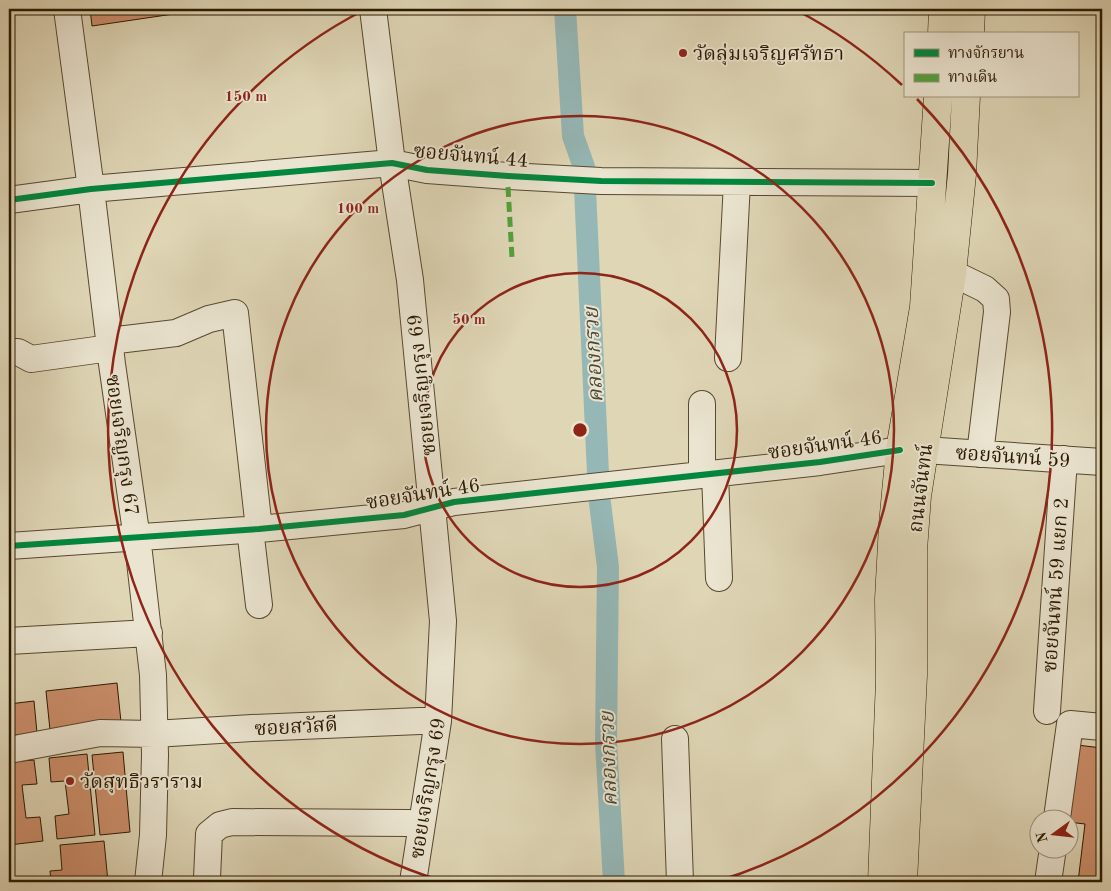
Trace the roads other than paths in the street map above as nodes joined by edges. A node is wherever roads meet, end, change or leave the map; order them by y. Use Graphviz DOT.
graph roads {
  1 [pos="66,9"];
  2 [pos="373,9"];
  3 [pos="943,9"];
  4 [pos="971,9"];
  5 [pos="942,32"];
  6 [pos="970,32"];
  7 [pos="938,98"];
  8 [pos="966,98"];
  9 [pos="392,163"];
  10 [pos="737,182"];
  11 [pos="932,183"];
  12 [pos="91,189"];
  13 [pos="9,200"];
  14 [pos="952,273"];
  15 [pos="110,344"];
  16 [pos="9,352"];
  17 [pos="728,358"];
  18 [pos="702,404"];
  19 [pos="912,450"];
  20 [pos="980,454"];
  21 [pos="1064,459"];
  22 [pos="1102,462"];
  23 [pos="709,475"];
  24 [pos="434,509"];
  25 [pos="255,529"];
  26 [pos="136,536"];
  27 [pos="9,546"];
  28 [pos="718,578"];
  29 [pos="259,605"];
  30 [pos="149,634"];
  31 [pos="9,642"];
  32 [pos="1047,711"];
  33 [pos="438,721"];
  34 [pos="1102,727"];
  35 [pos="154,734"];
  36 [pos="675,739"];
  37 [pos="9,750"];
  38 [pos="1058,808"];
  39 [pos="421,827"];
  40 [pos="1052,858"];
  41 [pos="207,878"];
  42 [pos="148,882"];
  43 [pos="413,882"];
  44 [pos="680,882"];
  45 [pos="882,882"];
  46 [pos="903,882"];
  47 [pos="1048,882"];
  1 -- 12 [label="street, ซอยเจริญกรุง 67"];
  2 -- 9 [label="street, ซอยเจริญกรุง 69"];
  3 -- 5 [label="main road"];
  4 -- 6 [label="main road"];
  7 -- 11 [label="main road, ถนนจันทน์"];
  8 -- 14 [label="main road, ถนนจันทน์"];
  9 -- 10 [label="street, ซอยจันทน์ 44"];
  9 -- 12 [label="street, ซอยจันทน์ 44"];
  9 -- 24 [label="street, ซอยเจริญกรุง 69"];
  10 -- 11 [label="street, ซอยจันทน์ 44"];
  10 -- 17 [label="street"];
  11 -- 19 [label="main road, ถนนจันทน์"];
  12 -- 13 [label="street, ซอยจันทน์ 44"];
  12 -- 15 [label="street, ซอยเจริญกรุง 67"];
  14 -- 19 [label="main road, ถนนจันทน์"];
  14 -- 20 [label="street"];
  15 -- 16 [label="street"];
  15 -- 25 [label="street"];
  15 -- 26 [label="street, ซอยเจริญกรุง 67"];
  18 -- 23 [label="street"];
  19 -- 20 [label="street, ซอยจันทน์ 59"];
  19 -- 23 [label="street, ซอยจันทน์ 46"];
  19 -- 45 [label="main road, ถนนจันทน์"];
  19 -- 46 [label="main road, ถนนจันทน์"];
  20 -- 21 [label="street, ซอยจันทน์ 59"];
  21 -- 22 [label="street, ซอยจันทน์ 59"];
  21 -- 32 [label="street, ซอยจันทน์ 59 แยก 2"];
  23 -- 24 [label="street, ซอยจันทน์ 46"];
  23 -- 28 [label="street"];
  24 -- 25 [label="street, ซอยจันทน์ 46"];
  24 -- 33 [label="street, ซอยเจริญกรุง 69"];
  25 -- 26 [label="street, ซอยจันทน์ 46"];
  25 -- 29 [label="street"];
  26 -- 27 [label="street, ซอยจันทน์ 46"];
  26 -- 30 [label="street, ซอยเจริญกรุง 67"];
  30 -- 31 [label="street"];
  30 -- 35 [label="street, ซอยเจริญกรุง 67"];
  33 -- 35 [label="street, ซอยสวัสดี"];
  33 -- 39 [label="street, ซอยเจริญกรุง 69"];
  34 -- 38 [label="street"];
  35 -- 37 [label="street, ซอยสวัสดี"];
  35 -- 42 [label="street, ซอยเจริญกรุง 67"];
  36 -- 44 [label="street"];
  39 -- 41 [label="street"];
  39 -- 43 [label="street, ซอยเจริญกรุง 69"];
  40 -- 47 [label="street"];
}
